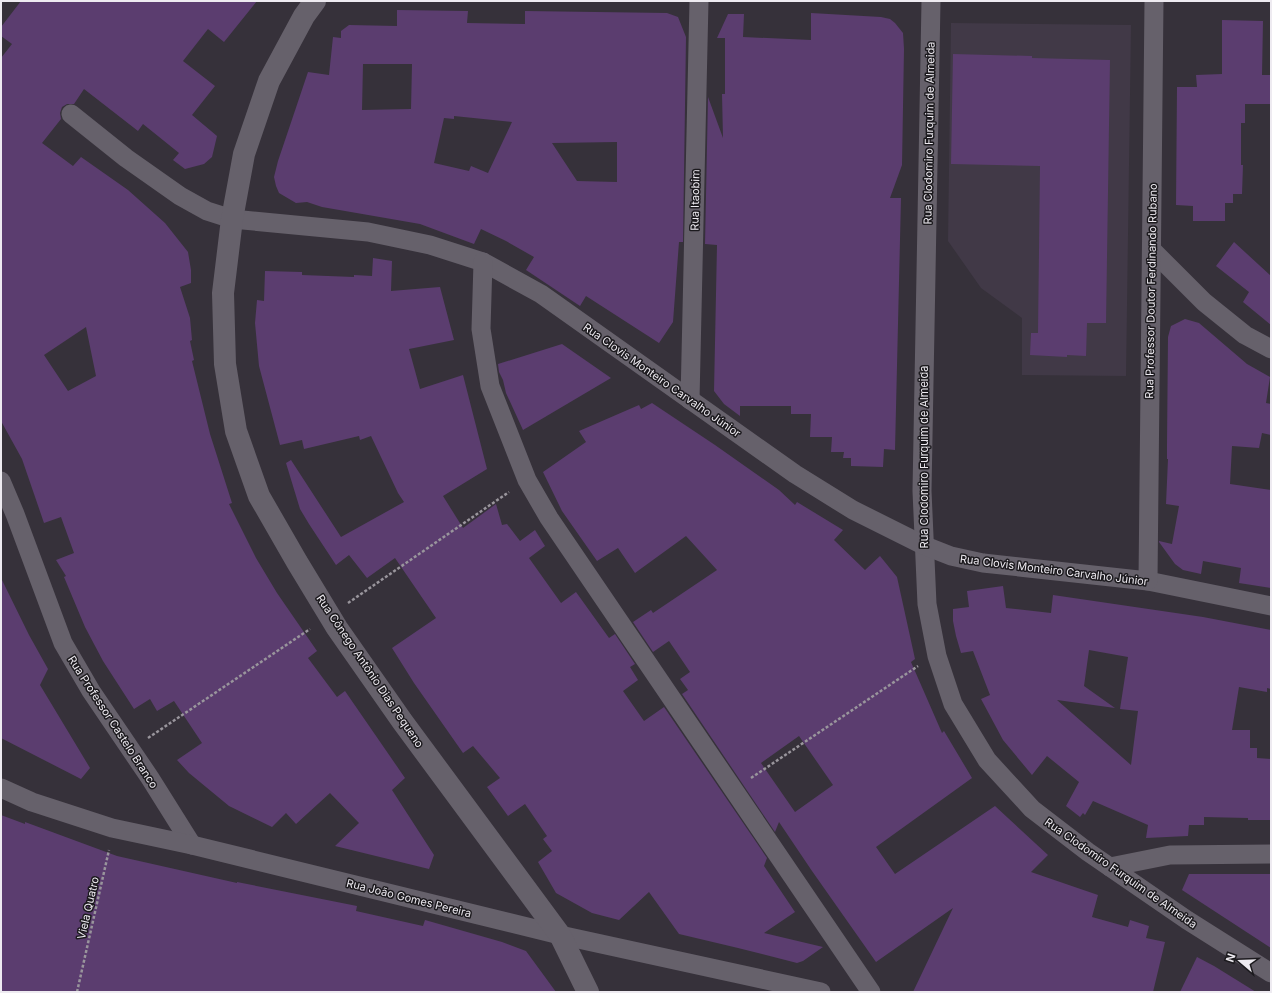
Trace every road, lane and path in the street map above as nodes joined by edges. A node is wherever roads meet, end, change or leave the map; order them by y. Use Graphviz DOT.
graph roads {
  1 [pos="315,1"];
  2 [pos="699,1"];
  3 [pos="931,1"];
  4 [pos="1154,1"];
  5 [pos="71,114"];
  6 [pos="232,219"];
  7 [pos="1152,250"];
  8 [pos="483,262"];
  9 [pos="1271,349"];
  10 [pos="690,400"];
  11 [pos="1,481"];
  12 [pos="923,545"];
  13 [pos="1148,581"];
  14 [pos="1271,606"];
  15 [pos="937,654"];
  16 [pos="1,788"];
  17 [pos="734,789"];
  18 [pos="114,828"];
  19 [pos="192,845"];
  20 [pos="1271,854"];
  21 [pos="1110,867"];
  22 [pos="560,935"];
  23 [pos="1271,973"];
  24 [pos="77,992"];
  25 [pos="588,992"];
  26 [pos="821,992"];
  27 [pos="871,992"];
  1 -- 6 [label="street, Rua Cônego Antônio Dias Pequeno"];
  2 -- 10 [label="street, Rua Itaobim"];
  3 -- 12 [label="street, Rua Clodomiro Furquim de Almeida"];
  4 -- 7 [label="street, Rua Professor Doutor Ferdinando Rubano"];
  5 -- 6 [label="street, Rua Clovis Monteiro Carvalho Júnior"];
  6 -- 8 [label="street, Rua Clovis Monteiro Carvalho Júnior"];
  6 -- 22 [label="street, Rua Cônego Antônio Dias Pequeno"];
  7 -- 9 [label="street"];
  7 -- 13 [label="street, Rua Professor Doutor Ferdinando Rubano"];
  8 -- 10 [label="street, Rua Clovis Monteiro Carvalho Júnior"];
  8 -- 17 [label="street"];
  10 -- 12 [label="street, Rua Clovis Monteiro Carvalho Júnior"];
  11 -- 19 [label="street, Rua Professor Castelo Branco"];
  12 -- 13 [label="street, Rua Clovis Monteiro Carvalho Júnior"];
  12 -- 15 [label="street, Rua Clodomiro Furquim de Almeida"];
  13 -- 14 [label="street, Rua Clovis Monteiro Carvalho Júnior"];
  15 -- 17 [label="path"];
  15 -- 21 [label="street, Rua Clodomiro Furquim de Almeida"];
  16 -- 18 [label="street, Rua João Gomes Pereira"];
  17 -- 27 [label="street"];
  18 -- 19 [label="street, Rua João Gomes Pereira"];
  18 -- 24 [label="path, Viela Quatro"];
  19 -- 22 [label="street, Rua João Gomes Pereira"];
  20 -- 21 [label="street"];
  21 -- 23 [label="street, Rua Clodomiro Furquim de Almeida"];
  22 -- 25 [label="street, Rua Cônego Antônio Dias Pequeno"];
  22 -- 26 [label="street, Rua João Gomes Pereira"];
}
